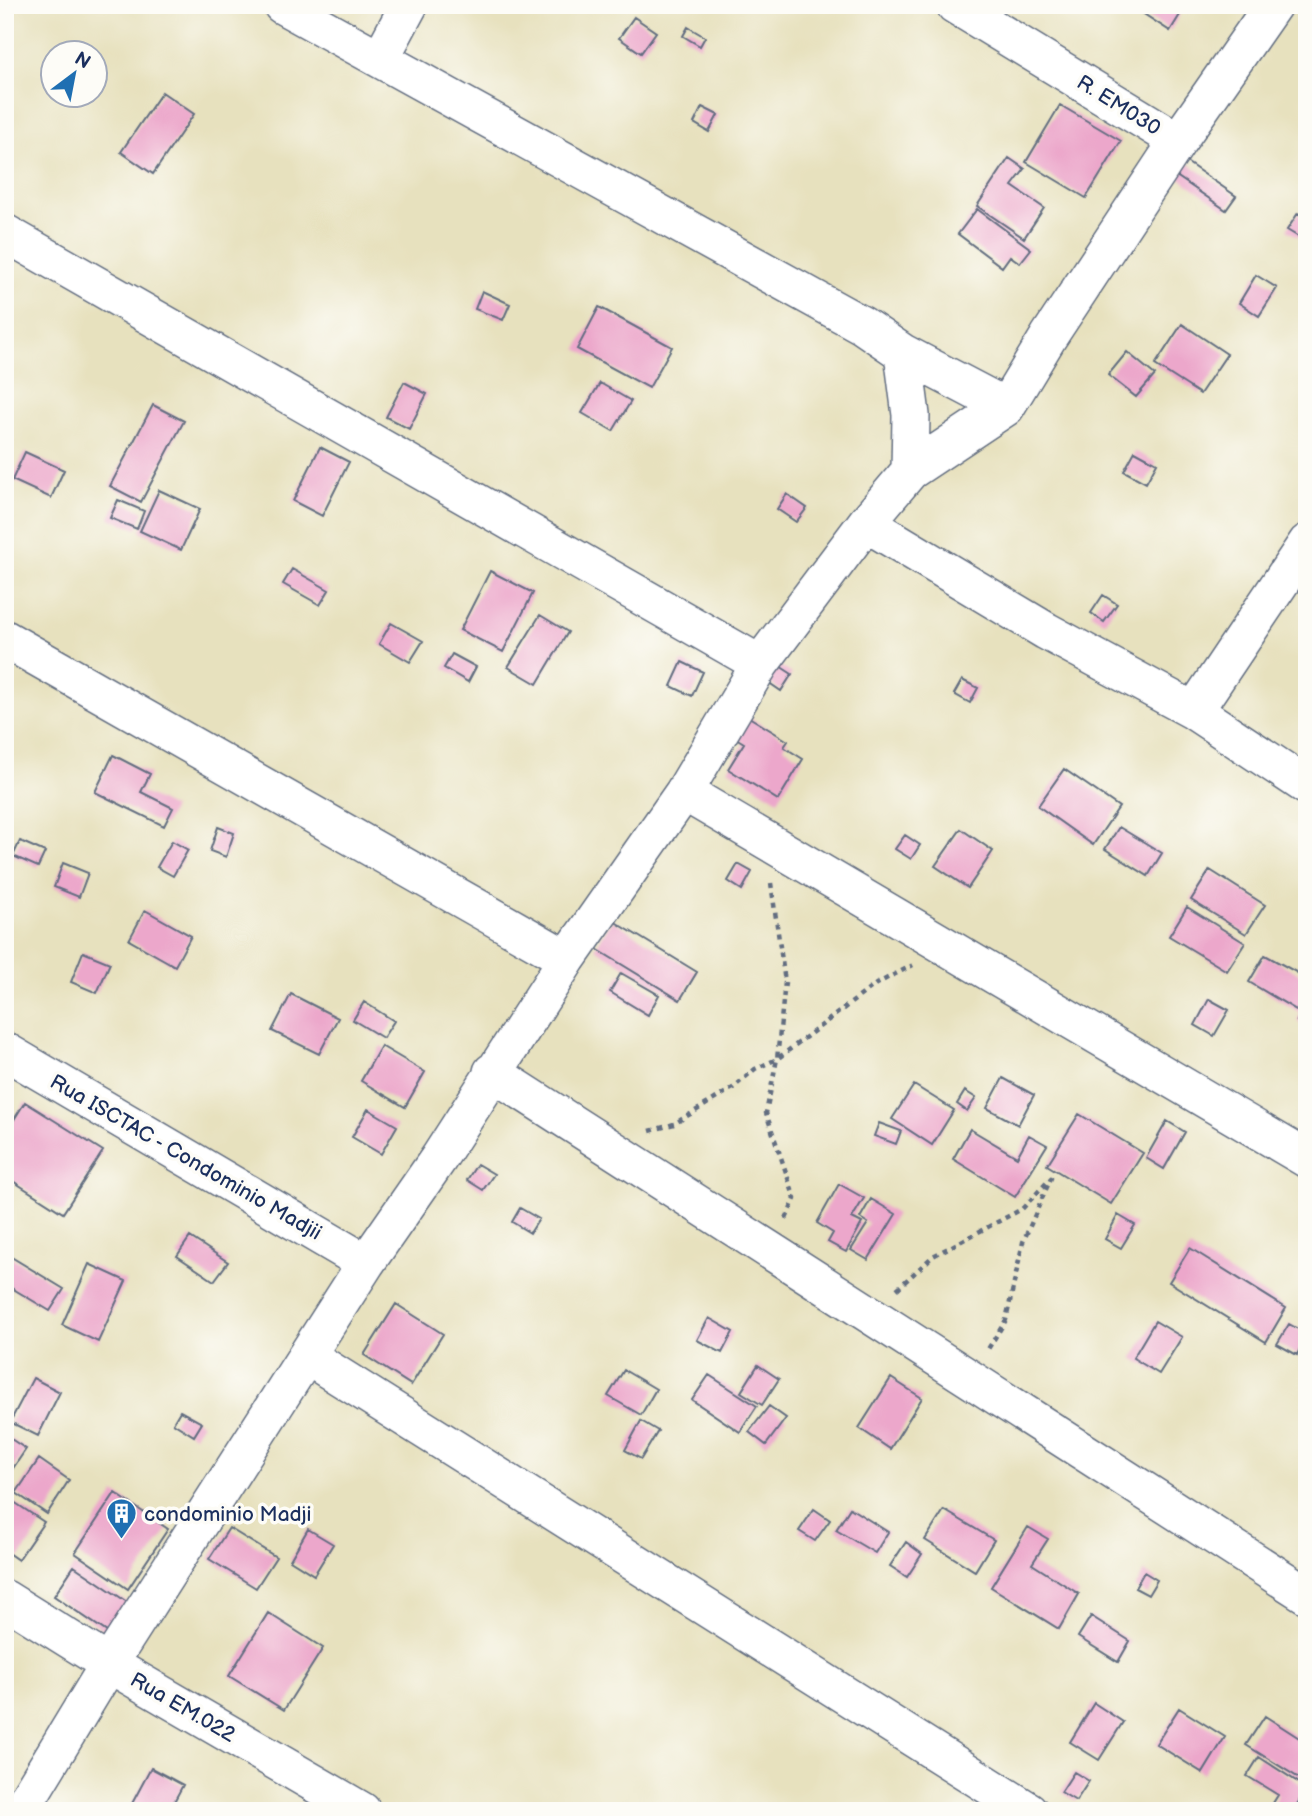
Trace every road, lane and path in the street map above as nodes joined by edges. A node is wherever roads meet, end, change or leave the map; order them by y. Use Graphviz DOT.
graph roads {
  1 [pos="282,5"];
  2 [pos="409,5"];
  3 [pos="955,5"];
  4 [pos="1273,5"];
  5 [pos="380,59"];
  6 [pos="1178,141"];
  7 [pos="5,233"];
  8 [pos="903,353"];
  9 [pos="1006,407"];
  10 [pos="910,471"];
  11 [pos="866,523"];
  12 [pos="1307,542"];
  13 [pos="5,639"];
  14 [pos="760,664"];
  15 [pos="1194,711"];
  16 [pos="1307,786"];
  17 [pos="684,792"];
  18 [pos="767,840"];
  19 [pos="951,950"];
  20 [pos="567,959"];
  21 [pos="5,1051"];
  22 [pos="778,1059"];
  23 [pos="492,1072"];
  24 [pos="606,1144"];
  25 [pos="1307,1159"];
  26 [pos="770,1250"];
  27 [pos="366,1263"];
  28 [pos="857,1305"];
  29 [pos="307,1356"];
  30 [pos="970,1378"];
  31 [pos="1307,1595"];
  32 [pos="5,1599"];
  33 [pos="109,1664"];
  34 [pos="20,1811"];
  35 [pos="362,1811"];
  36 [pos="1029,1811"];
  1 -- 5 [label="street"];
  2 -- 5 [label="street"];
  3 -- 6 [label="street, R. EM030"];
  4 -- 6 [label="street, R. EM030"];
  5 -- 8 [label="street"];
  6 -- 9 [label="street"];
  7 -- 14 [label="street"];
  8 -- 9 [label="street"];
  8 -- 10 [label="street"];
  9 -- 10 [label="street"];
  10 -- 11 [label="street"];
  11 -- 14 [label="street"];
  11 -- 15 [label="street"];
  12 -- 15 [label="street"];
  13 -- 20 [label="street"];
  14 -- 17 [label="street"];
  15 -- 16 [label="street"];
  17 -- 18 [label="street"];
  17 -- 20 [label="street"];
  18 -- 19 [label="street"];
  18 -- 22 [label="path"];
  19 -- 22 [label="path"];
  19 -- 25 [label="street"];
  20 -- 23 [label="street"];
  21 -- 27 [label="street, Rua ISCTAC - Condominio Madjii"];
  22 -- 24 [label="path"];
  22 -- 26 [label="path"];
  23 -- 24 [label="street"];
  23 -- 27 [label="street"];
  24 -- 26 [label="street"];
  26 -- 28 [label="street"];
  27 -- 29 [label="street"];
  28 -- 30 [label="street"];
  28 -- 30 [label="path"];
  29 -- 33 [label="street"];
  29 -- 36 [label="street"];
  30 -- 31 [label="street"];
  32 -- 33 [label="street, Rua EM.022"];
  33 -- 34 [label="street"];
  33 -- 35 [label="street, Rua EM.022"];
}
